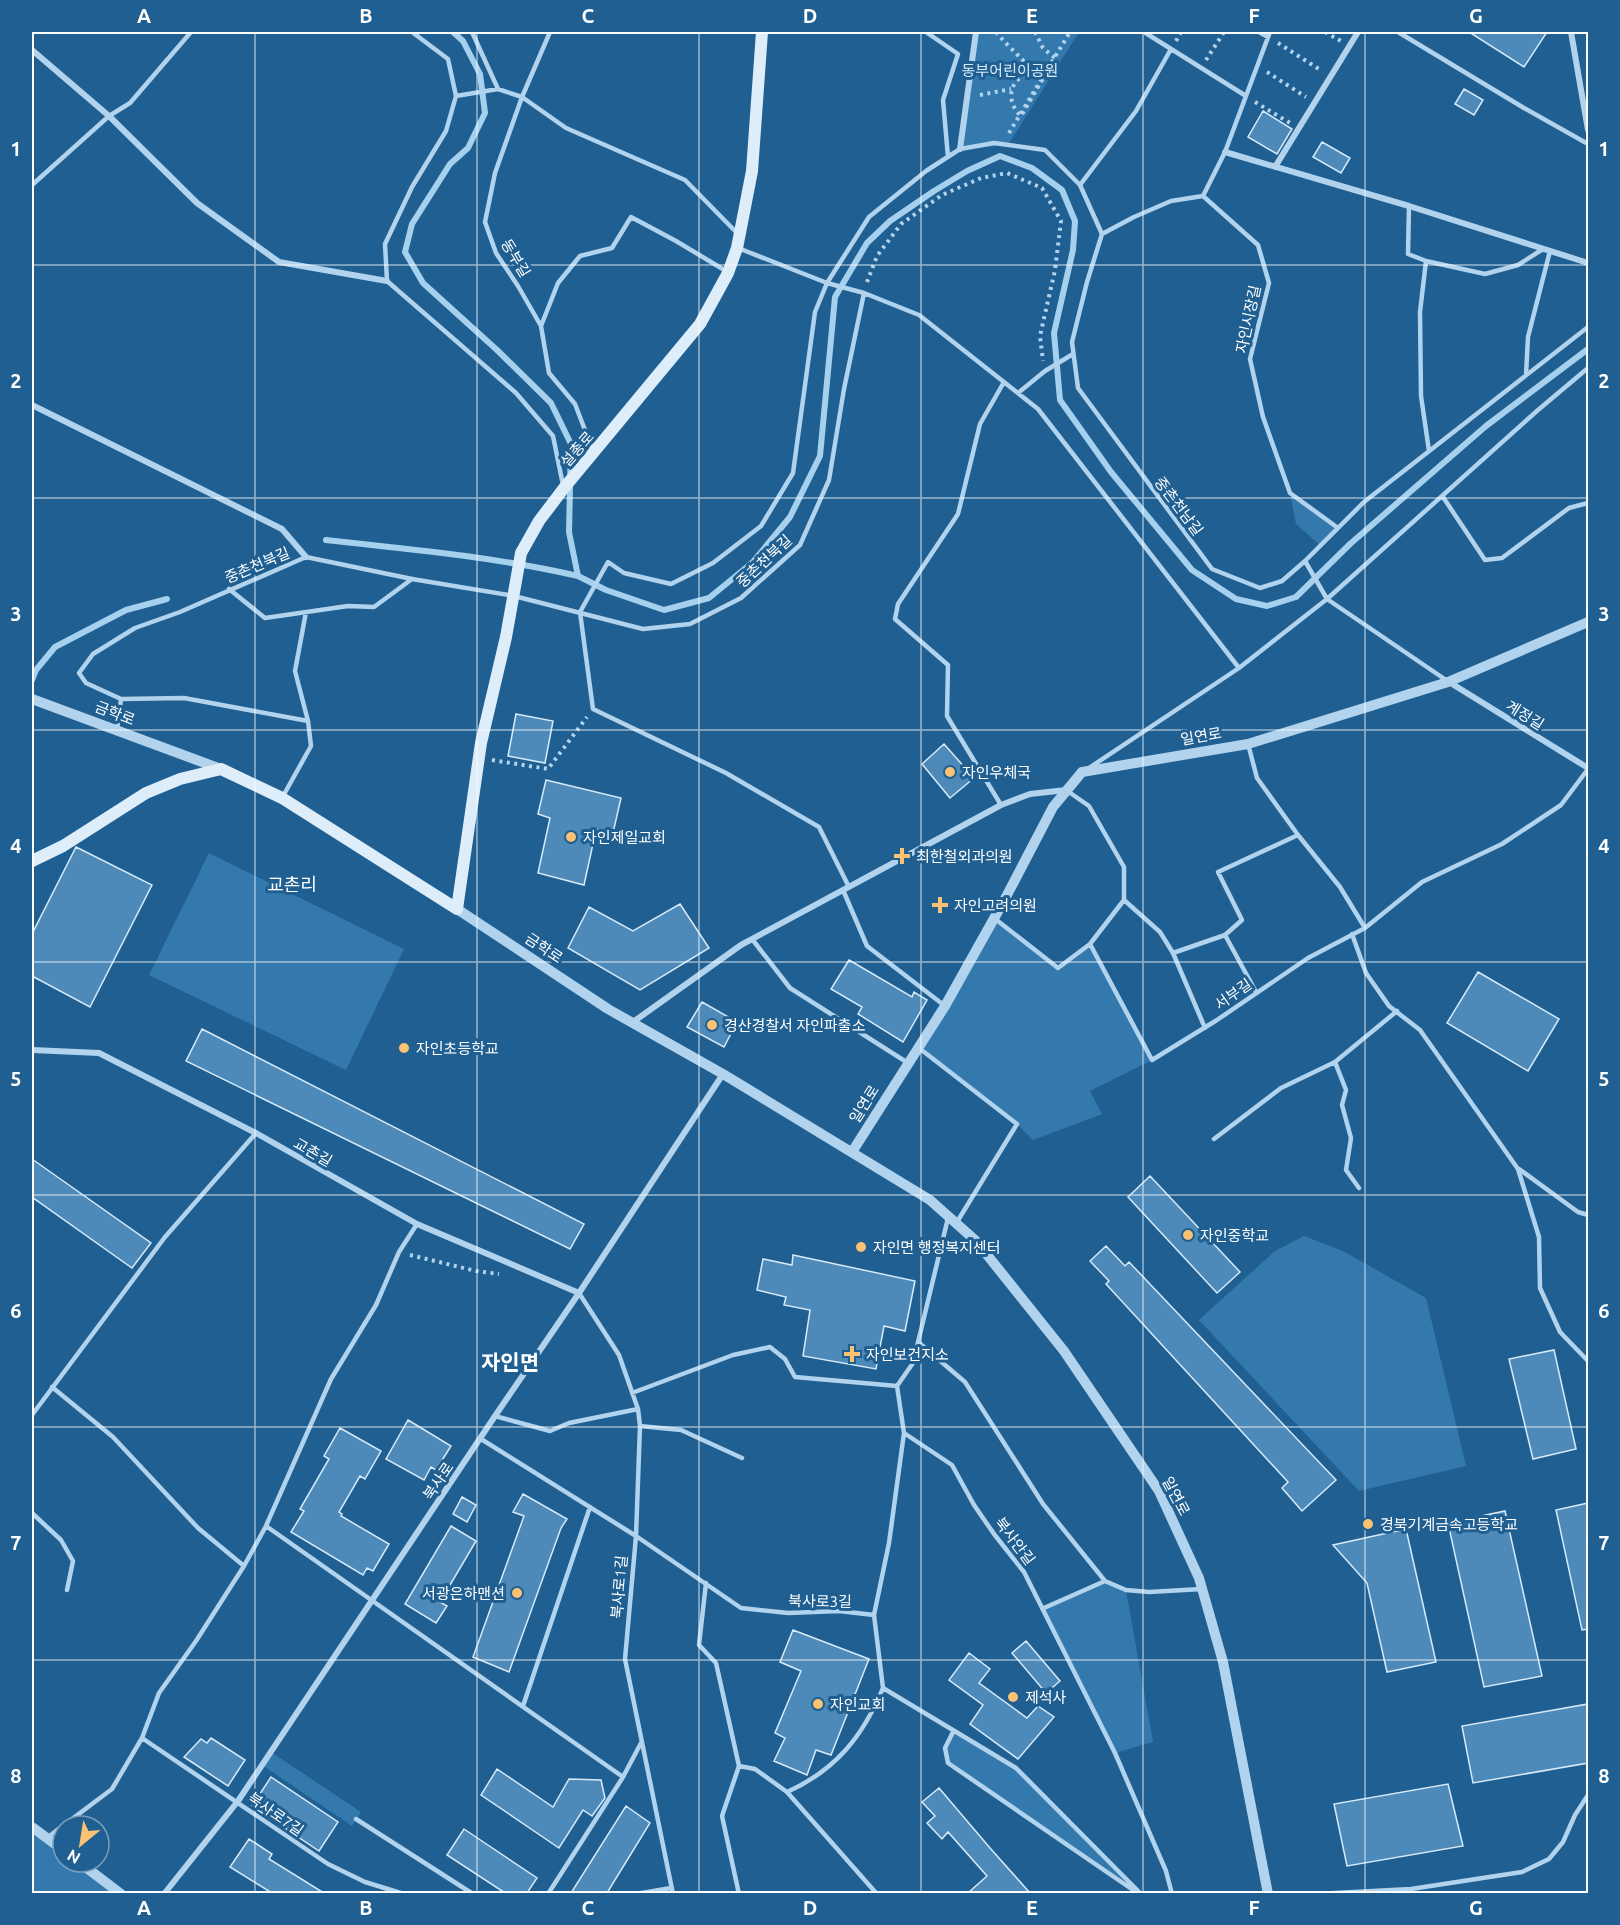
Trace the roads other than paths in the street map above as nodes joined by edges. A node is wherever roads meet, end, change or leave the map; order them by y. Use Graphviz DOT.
graph roads {
  1 [pos="191,32"];
  2 [pos="412,32"];
  3 [pos="472,32"];
  4 [pos="550,32"];
  5 [pos="762,32"];
  6 [pos="926,32"];
  7 [pos="976,32"];
  8 [pos="1144,32"];
  9 [pos="1259,32"];
  10 [pos="1358,32"];
  11 [pos="1398,32"];
  12 [pos="1571,32"];
  13 [pos="1269,34"];
  14 [pos="1171,49"];
  15 [pos="32,50"];
  16 [pos="498,89"];
  17 [pos="456,96"];
  18 [pos="1246,96"];
  19 [pos="522,97"];
  20 [pos="109,116"];
  21 [pos="1588,130"];
  22 [pos="1588,144"];
  23 [pos="960,149"];
  24 [pos="1225,152"];
  25 [pos="948,157"];
  26 [pos="1275,167"];
  27 [pos="32,185"];
  28 [pos="1080,185"];
  29 [pos="1203,196"];
  30 [pos="1409,206"];
  31 [pos="1102,234"];
  32 [pos="739,235"];
  33 [pos="737,248"];
  34 [pos="1546,250"];
  35 [pos="1426,261"];
  36 [pos="1588,263"];
  37 [pos="728,273"];
  38 [pos="387,281"];
  39 [pos="827,283"];
  40 [pos="864,293"];
  41 [pos="541,326"];
  42 [pos="1588,327"];
  43 [pos="1073,354"];
  44 [pos="1588,368"];
  45 [pos="1526,375"];
  46 [pos="1004,382"];
  47 [pos="1018,393"];
  48 [pos="32,405"];
  49 [pos="1429,451"];
  50 [pos="594,453"];
  51 [pos="564,488"];
  52 [pos="1443,497"];
  53 [pos="1588,503"];
  54 [pos="1338,528"];
  55 [pos="306,557"];
  56 [pos="1305,561"];
  57 [pos="412,579"];
  58 [pos="229,589"];
  59 [pos="514,596"];
  60 [pos="1327,599"];
  61 [pos="306,612"];
  62 [pos="580,612"];
  63 [pos="1588,622"];
  64 [pos="1239,668"];
  65 [pos="1448,682"];
  66 [pos="32,699"];
  67 [pos="121,699"];
  68 [pos="309,721"];
  69 [pos="117,730"];
  70 [pos="1248,744"];
  71 [pos="221,769"];
  72 [pos="1588,769"];
  73 [pos="1082,772"];
  74 [pos="1066,790"];
  75 [pos="282,798"];
  76 [pos="1001,805"];
  77 [pos="1298,835"];
  78 [pos="32,861"];
  79 [pos="846,888"];
  80 [pos="1124,900"];
  81 [pos="457,909"];
  82 [pos="994,918"];
  83 [pos="1365,928"];
  84 [pos="1353,934"];
  85 [pos="1225,935"];
  86 [pos="752,939"];
  87 [pos="1090,944"];
  88 [pos="1173,953"];
  89 [pos="1256,992"];
  90 [pos="945,1006"];
  91 [pos="1397,1011"];
  92 [pos="633,1022"];
  93 [pos="1205,1028"];
  94 [pos="918,1047"];
  95 [pos="32,1050"];
  96 [pos="1335,1062"];
  97 [pos="908,1063"];
  98 [pos="723,1074"];
  99 [pos="256,1133"];
  100 [pos="1214,1139"];
  101 [pos="852,1152"];
  102 [pos="1518,1169"];
  103 [pos="1359,1188"];
  104 [pos="1588,1215"];
  105 [pos="952,1219"];
  106 [pos="417,1224"];
  107 [pos="579,1293"];
  108 [pos="918,1342"];
  109 [pos="1588,1361"];
  110 [pos="897,1386"];
  111 [pos="52,1387"];
  112 [pos="632,1393"];
  113 [pos="638,1409"];
  114 [pos="32,1415"];
  115 [pos="495,1416"];
  116 [pos="640,1426"];
  117 [pos="903,1433"];
  118 [pos="481,1438"];
  119 [pos="742,1458"];
  120 [pos="590,1506"];
  121 [pos="32,1513"];
  122 [pos="266,1526"];
  123 [pos="636,1536"];
  124 [pos="244,1566"];
  125 [pos="1105,1581"];
  126 [pos="706,1583"];
  127 [pos="1203,1589"];
  128 [pos="67,1590"];
  129 [pos="372,1600"];
  130 [pos="1044,1608"];
  131 [pos="874,1615"];
  132 [pos="883,1688"];
  133 [pos="523,1706"];
  134 [pos="953,1732"];
  135 [pos="142,1738"];
  136 [pos="642,1743"];
  137 [pos="739,1766"];
  138 [pos="623,1778"];
  139 [pos="787,1792"];
  140 [pos="1588,1795"];
  141 [pos="238,1801"];
  142 [pos="356,1819"];
  143 [pos="32,1827"];
  144 [pos="47,1838"];
  145 [pos="51,1841"];
  146 [pos="95,1874"];
  147 [pos="672,1891"];
  148 [pos="121,1893"];
  149 [pos="164,1893"];
  150 [pos="404,1893"];
  151 [pos="473,1893"];
  152 [pos="548,1893"];
  153 [pos="636,1893"];
  154 [pos="739,1893"];
  155 [pos="877,1893"];
  156 [pos="1140,1893"];
  157 [pos="1172,1893"];
  158 [pos="1268,1893"];
  159 [pos="1316,1893"];
  1 -- 20 [label="lane"];
  2 -- 17 [label="lane"];
  3 -- 16 [label="lane"];
  4 -- 19 [label="lane, 동부길"];
  5 -- 32 [label="main road, 설총로"];
  6 -- 25 [label="lane"];
  7 -- 23 [label="street"];
  8 -- 14 [label="lane"];
  9 -- 13 [label="lane"];
  10 -- 26 [label="street"];
  11 -- 22 [label="lane"];
  12 -- 21 [label="street"];
  13 -- 18 [label="lane"];
  14 -- 18 [label="lane"];
  14 -- 28 [label="lane"];
  15 -- 20 [label="street"];
  16 -- 17 [label="lane"];
  16 -- 19 [label="lane"];
  17 -- 38 [label="lane"];
  18 -- 24 [label="lane"];
  19 -- 32 [label="lane"];
  19 -- 41 [label="lane, 동부길"];
  20 -- 27 [label="lane"];
  20 -- 38 [label="street"];
  23 -- 25 [label="lane"];
  23 -- 28 [label="lane"];
  24 -- 26 [label="street"];
  24 -- 29 [label="lane"];
  25 -- 39 [label="lane"];
  26 -- 30 [label="street"];
  28 -- 31 [label="lane"];
  29 -- 31 [label="lane"];
  29 -- 54 [label="lane, 자인시장길"];
  30 -- 34 [label="street"];
  30 -- 35 [label="lane"];
  31 -- 43 [label="lane, 중촌천남길"];
  32 -- 33 [label="main road, 설총로"];
  33 -- 37 [label="main road, 설총로"];
  33 -- 39 [label="lane"];
  34 -- 35 [label="lane"];
  34 -- 36 [label="street"];
  34 -- 45 [label="lane"];
  35 -- 49 [label="lane"];
  37 -- 41 [label="lane"];
  37 -- 50 [label="main road, 설총로"];
  38 -- 51 [label="lane"];
  39 -- 40 [label="lane"];
  39 -- 62 [label="lane"];
  40 -- 46 [label="lane"];
  40 -- 62 [label="lane, 중촌천북길"];
  41 -- 50 [label="lane, 동부길"];
  42 -- 45 [label="lane, 중촌천남길"];
  43 -- 47 [label="lane"];
  43 -- 56 [label="lane, 중촌천남길"];
  44 -- 52 [label="lane"];
  45 -- 49 [label="lane, 중촌천남길"];
  46 -- 47 [label="lane"];
  46 -- 76 [label="lane"];
  47 -- 64 [label="lane"];
  48 -- 55 [label="street"];
  49 -- 54 [label="lane, 중촌천남길"];
  50 -- 51 [label="main road, 설총로"];
  51 -- 59 [label="main road, 설총로"];
  52 -- 53 [label="lane"];
  52 -- 60 [label="lane"];
  54 -- 56 [label="lane, 중촌천남길"];
  55 -- 57 [label="lane, 중촌천북길"];
  55 -- 58 [label="lane, 중촌천북길"];
  56 -- 60 [label="lane"];
  57 -- 59 [label="lane, 중촌천북길"];
  57 -- 61 [label="lane"];
  58 -- 61 [label="lane"];
  58 -- 67 [label="lane, 중촌천북길"];
  59 -- 62 [label="lane, 중촌천북길"];
  59 -- 81 [label="main road, 설총로"];
  60 -- 64 [label="lane"];
  60 -- 65 [label="lane"];
  61 -- 68 [label="lane"];
  62 -- 79 [label="lane"];
  63 -- 65 [label="street, 일연로"];
  64 -- 73 [label="lane"];
  65 -- 70 [label="street, 일연로"];
  65 -- 72 [label="street, 계정길"];
  66 -- 69 [label="street, 금학로"];
  67 -- 68 [label="lane"];
  67 -- 69 [label="lane"];
  68 -- 75 [label="lane"];
  69 -- 71 [label="street, 금학로"];
  70 -- 73 [label="street, 일연로"];
  70 -- 77 [label="lane"];
  71 -- 75 [label="main road, 금학로"];
  71 -- 78 [label="main road"];
  72 -- 83 [label="lane, 서부길"];
  73 -- 74 [label="street, 일연로"];
  74 -- 76 [label="street"];
  74 -- 80 [label="lane"];
  74 -- 82 [label="street, 일연로"];
  75 -- 81 [label="main road, 금학로"];
  76 -- 79 [label="street"];
  77 -- 83 [label="lane"];
  77 -- 85 [label="lane"];
  79 -- 86 [label="street"];
  79 -- 90 [label="lane"];
  80 -- 87 [label="lane"];
  80 -- 88 [label="lane"];
  81 -- 92 [label="street, 금학로"];
  82 -- 87 [label="lane"];
  82 -- 90 [label="street, 일연로"];
  83 -- 84 [label="lane, 서부길"];
  84 -- 89 [label="lane, 서부길"];
  84 -- 91 [label="lane"];
  85 -- 88 [label="lane"];
  85 -- 89 [label="lane"];
  86 -- 92 [label="street"];
  86 -- 97 [label="lane"];
  87 -- 93 [label="lane, 서부길"];
  88 -- 93 [label="lane"];
  89 -- 93 [label="lane, 서부길"];
  90 -- 94 [label="street, 일연로"];
  91 -- 96 [label="lane"];
  91 -- 102 [label="lane"];
  92 -- 98 [label="street, 금학로"];
  94 -- 97 [label="street, 일연로"];
  94 -- 105 [label="lane"];
  95 -- 99 [label="street, 교촌길"];
  96 -- 100 [label="lane"];
  96 -- 103 [label="lane"];
  97 -- 101 [label="street, 일연로"];
  98 -- 101 [label="street, 금학로"];
  98 -- 107 [label="street, 북사로"];
  99 -- 106 [label="street, 교촌길"];
  99 -- 111 [label="lane"];
  101 -- 105 [label="street, 일연로"];
  102 -- 104 [label="lane"];
  102 -- 109 [label="lane"];
  105 -- 108 [label="lane"];
  105 -- 127 [label="street, 일연로"];
  106 -- 107 [label="street, 교촌길"];
  106 -- 122 [label="lane"];
  107 -- 112 [label="lane, 북사로1길"];
  107 -- 115 [label="street, 북사로"];
  108 -- 110 [label="lane"];
  108 -- 125 [label="lane"];
  110 -- 112 [label="lane"];
  110 -- 117 [label="lane"];
  111 -- 114 [label="lane"];
  111 -- 124 [label="lane"];
  112 -- 113 [label="lane, 북사로1길"];
  113 -- 115 [label="lane"];
  113 -- 116 [label="lane, 북사로1길"];
  115 -- 118 [label="street, 북사로"];
  116 -- 119 [label="lane"];
  116 -- 123 [label="lane, 북사로1길"];
  117 -- 130 [label="lane, 북사안길"];
  117 -- 131 [label="lane"];
  118 -- 120 [label="lane, 북사로3길"];
  118 -- 129 [label="street, 북사로"];
  120 -- 123 [label="lane, 북사로3길"];
  120 -- 133 [label="lane"];
  121 -- 128 [label="lane"];
  122 -- 124 [label="lane"];
  122 -- 129 [label="lane"];
  123 -- 126 [label="lane, 북사로3길"];
  123 -- 136 [label="lane, 북사로1길"];
  124 -- 135 [label="lane"];
  125 -- 127 [label="lane"];
  125 -- 130 [label="lane"];
  126 -- 131 [label="lane, 북사로3길"];
  126 -- 137 [label="lane"];
  127 -- 158 [label="street, 일연로"];
  129 -- 133 [label="lane"];
  129 -- 141 [label="street, 북사로"];
  130 -- 157 [label="lane, 북사안길"];
  131 -- 132 [label="lane, 북사로3길"];
  132 -- 134 [label="lane"];
  132 -- 139 [label="lane"];
  133 -- 138 [label="lane"];
  134 -- 156 [label="lane"];
  134 -- 156 [label="lane"];
  135 -- 141 [label="lane, 북사로7길"];
  135 -- 144 [label="lane"];
  136 -- 138 [label="lane"];
  136 -- 147 [label="lane, 북사로1길"];
  137 -- 139 [label="lane"];
  137 -- 154 [label="lane"];
  138 -- 152 [label="lane"];
  139 -- 155 [label="lane"];
  140 -- 159 [label="lane"];
  141 -- 149 [label="street, 북사로"];
  141 -- 150 [label="lane, 북사로7길"];
  142 -- 151 [label="lane"];
  143 -- 144 [label="street"];
  144 -- 145 [label="street"];
  146 -- 148 [label="street"];
  147 -- 153 [label="lane"];
}
